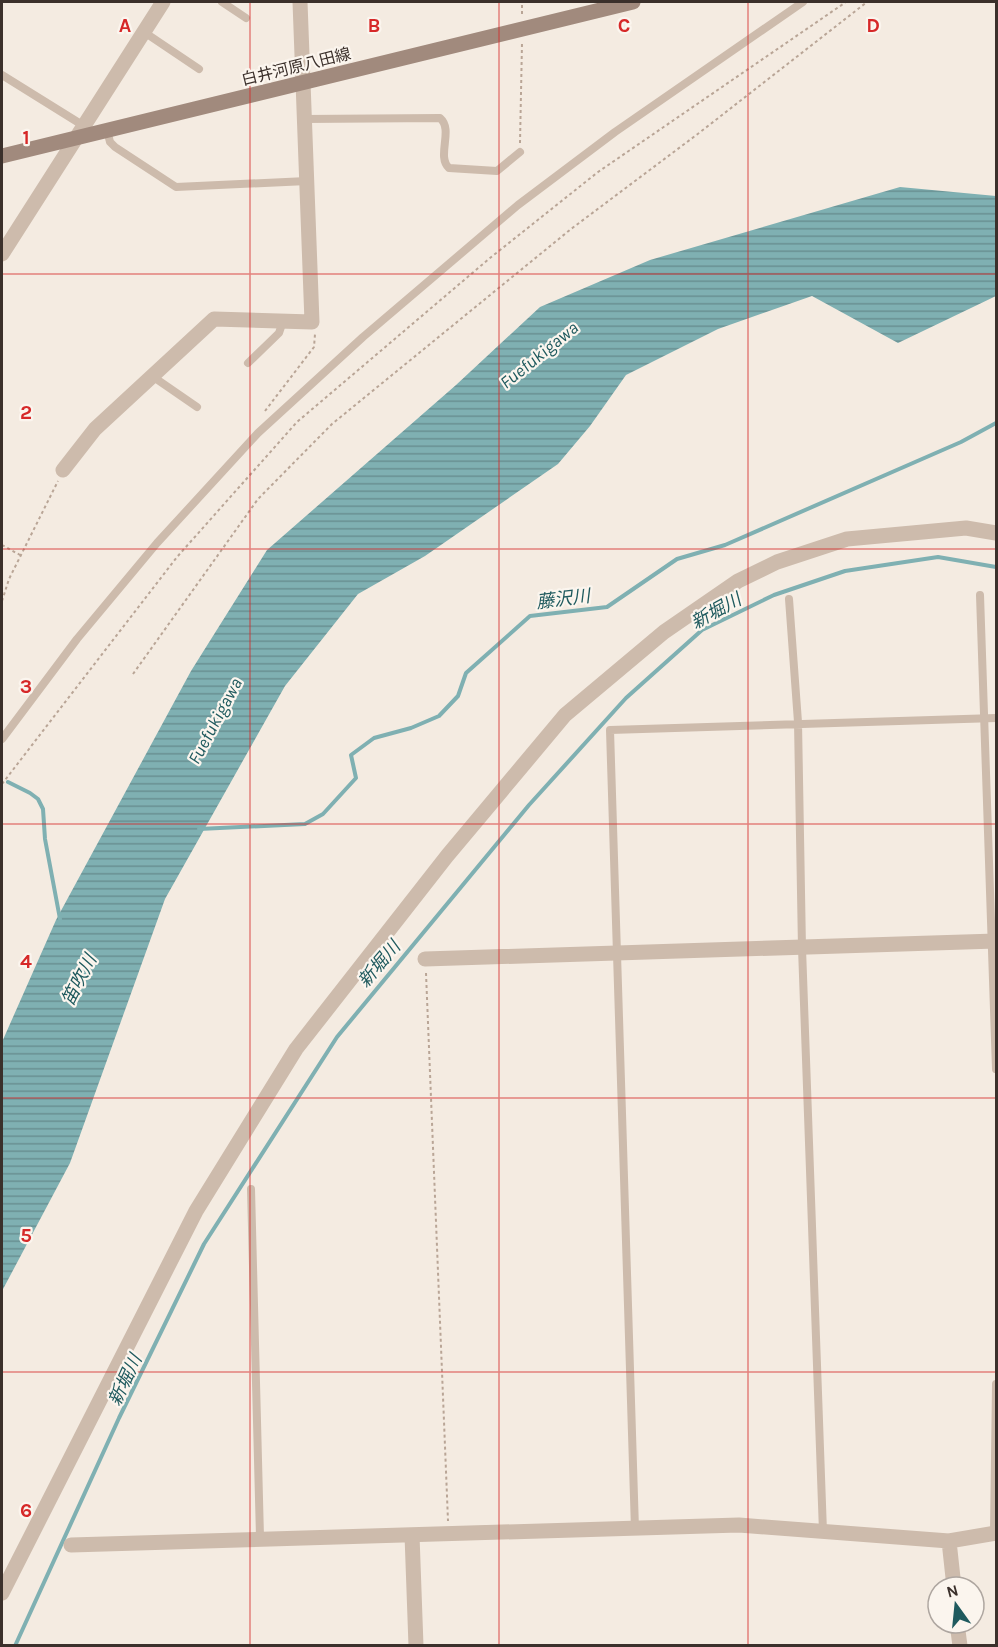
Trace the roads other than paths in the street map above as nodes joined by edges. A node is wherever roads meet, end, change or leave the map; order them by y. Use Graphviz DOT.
graph roads {
  1 [pos="163,2"];
  2 [pos="222,2"];
  3 [pos="300,2"];
  4 [pos="633,2"];
  5 [pos="803,2"];
  6 [pos="246,18"];
  7 [pos="144,32"];
  8 [pos="199,69"];
  9 [pos="2,75"];
  10 [pos="303,83"];
  11 [pos="304,119"];
  12 [pos="107,130"];
  13 [pos="81,132"];
  14 [pos="520,152"];
  15 [pos="2,156"];
  16 [pos="307,181"];
  17 [pos="2,254"];
  18 [pos="283,321"];
  19 [pos="248,363"];
  20 [pos="152,376"];
  21 [pos="197,407"];
  22 [pos="63,470"];
  23 [pos="996,533"];
  24 [pos="980,596"];
  25 [pos="789,599"];
  26 [pos="984,718"];
  27 [pos="996,718"];
  28 [pos="798,722"];
  29 [pos="2,739"];
  30 [pos="995,941"];
  31 [pos="802,948"];
  32 [pos="616,954"];
  33 [pos="425,959"];
  34 [pos="996,1069"];
  35 [pos="250,1189"];
  36 [pos="996,1384"];
  37 [pos="635,1529"];
  38 [pos="823,1532"];
  39 [pos="995,1533"];
  40 [pos="412,1535"];
  41 [pos="260,1537"];
  42 [pos="949,1541"];
  43 [pos="71,1545"];
  44 [pos="953,1575"];
  45 [pos="2,1593"];
  46 [pos="416,1646"];
  1 -- 7 [label="street"];
  2 -- 6 [label="lane"];
  3 -- 10 [label="street"];
  4 -- 10 [label="main road, 白井河原八田線"];
  5 -- 29 [label="lane"];
  7 -- 8 [label="lane"];
  7 -- 13 [label="street"];
  9 -- 13 [label="lane"];
  10 -- 11 [label="street"];
  10 -- 12 [label="main road, 白井河原八田線"];
  11 -- 14 [label="lane"];
  11 -- 16 [label="street"];
  12 -- 13 [label="main road, 白井河原八田線"];
  12 -- 16 [label="lane"];
  13 -- 15 [label="main road, 白井河原八田線"];
  13 -- 17 [label="street"];
  16 -- 18 [label="street"];
  18 -- 19 [label="lane"];
  18 -- 20 [label="street"];
  20 -- 21 [label="lane"];
  20 -- 22 [label="street"];
  23 -- 45 [label="street"];
  24 -- 26 [label="lane"];
  25 -- 28 [label="lane"];
  26 -- 27 [label="lane"];
  26 -- 28 [label="lane"];
  26 -- 30 [label="lane"];
  28 -- 31 [label="lane"];
  28 -- 32 [label="lane"];
  30 -- 31 [label="street"];
  30 -- 34 [label="lane"];
  31 -- 32 [label="street"];
  31 -- 38 [label="lane"];
  32 -- 33 [label="street"];
  32 -- 37 [label="lane"];
  35 -- 41 [label="lane"];
  36 -- 39 [label="lane"];
  37 -- 38 [label="street"];
  37 -- 40 [label="street"];
  38 -- 42 [label="street"];
  39 -- 42 [label="street"];
  40 -- 41 [label="street"];
  40 -- 46 [label="street"];
  41 -- 43 [label="street"];
  42 -- 44 [label="street"];
}
